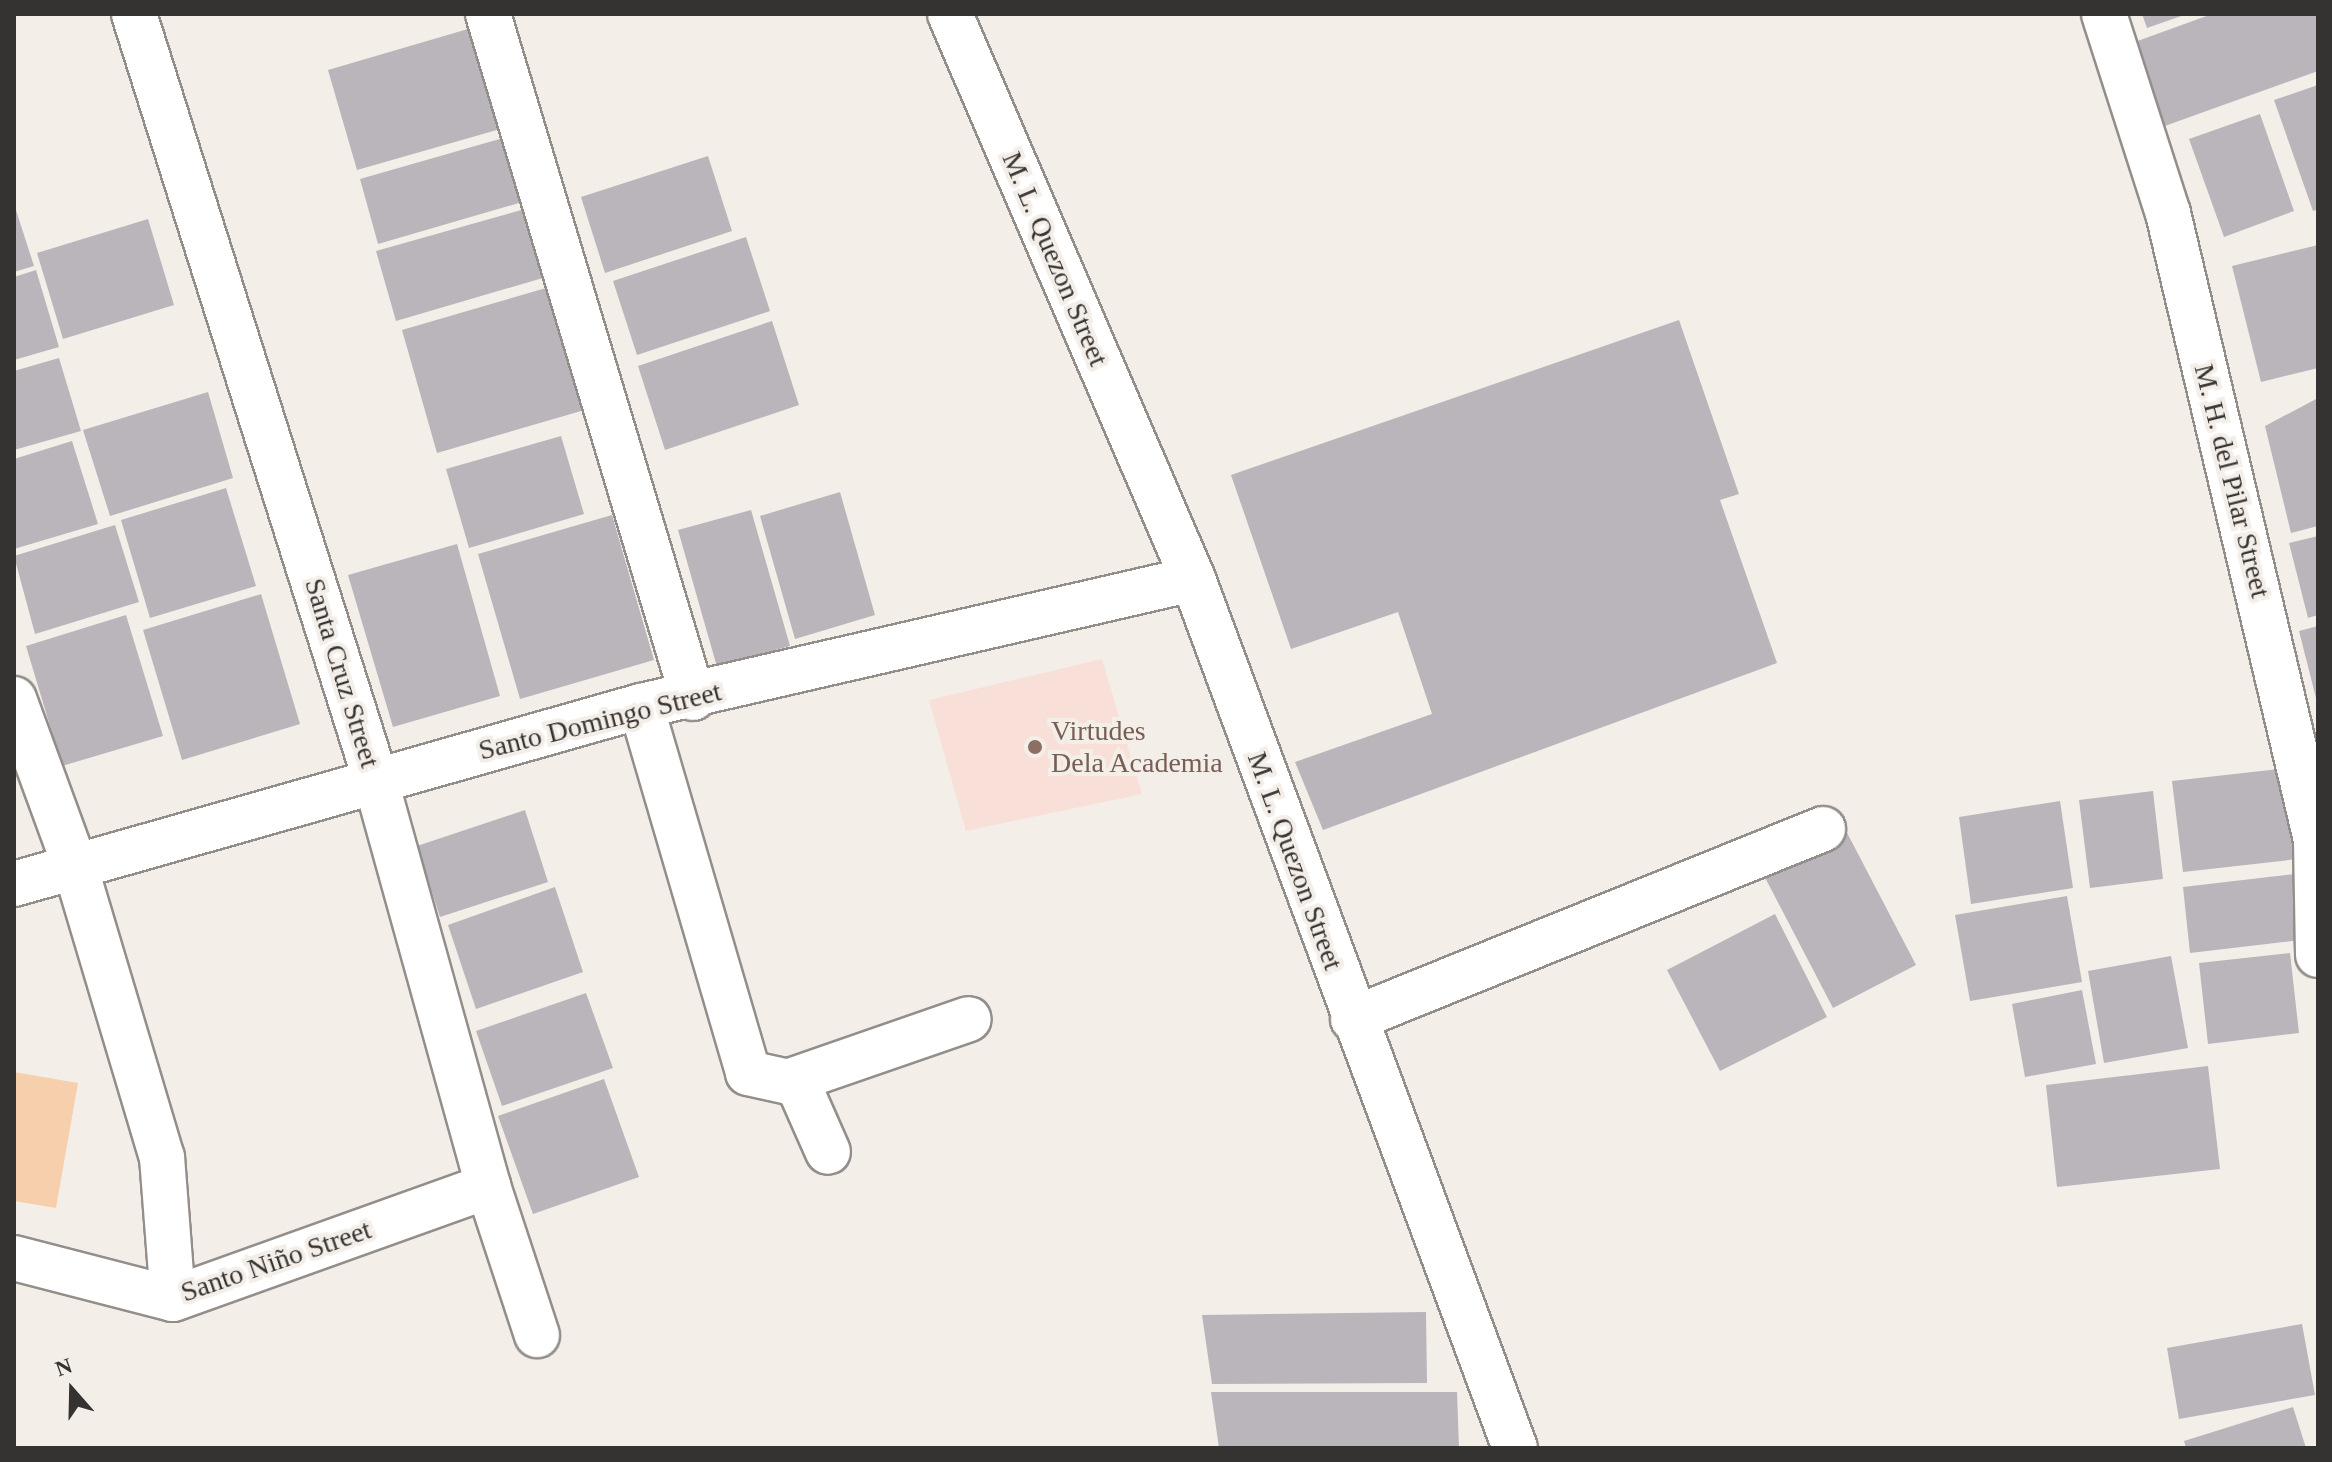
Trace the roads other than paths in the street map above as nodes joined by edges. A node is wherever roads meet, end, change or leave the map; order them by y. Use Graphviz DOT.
graph roads {
  1 [pos="134,14"];
  2 [pos="488,14"];
  3 [pos="950,14"];
  4 [pos="2104,14"];
  5 [pos="1193,579"];
  6 [pos="693,698"];
  7 [pos="14,699"];
  8 [pos="641,706"];
  9 [pos="375,778"];
  10 [pos="1823,829"];
  11 [pos="75,866"];
  12 [pos="14,884"];
  13 [pos="2318,955"];
  14 [pos="969,1019"];
  15 [pos="1353,1019"];
  16 [pos="790,1081"];
  17 [pos="828,1152"];
  18 [pos="488,1186"];
  19 [pos="14,1258"];
  20 [pos="173,1299"];
  21 [pos="537,1335"];
  22 [pos="1515,1448"];
  1 -- 9 [label="street, Santa Cruz Street"];
  2 -- 6 [label="street"];
  3 -- 5 [label="street, M. L. Quezon Street"];
  4 -- 13 [label="street, M. H. del Pilar Street"];
  5 -- 6 [label="street, Santo Domingo Street"];
  5 -- 15 [label="street, M. L. Quezon Street"];
  6 -- 8 [label="street, Santo Domingo Street"];
  7 -- 11 [label="street"];
  8 -- 9 [label="street, Santo Domingo Street"];
  8 -- 16 [label="street"];
  9 -- 11 [label="street, Santo Domingo Street"];
  9 -- 18 [label="street, Santa Cruz Street"];
  10 -- 15 [label="street"];
  11 -- 12 [label="street, Santo Domingo Street"];
  11 -- 20 [label="street"];
  14 -- 16 [label="street"];
  15 -- 22 [label="street, M. L. Quezon Street"];
  16 -- 17 [label="street"];
  18 -- 20 [label="street, Santo Niño Street"];
  18 -- 21 [label="street, Santa Cruz Street"];
  19 -- 20 [label="street, Santo Niño Street"];
}
